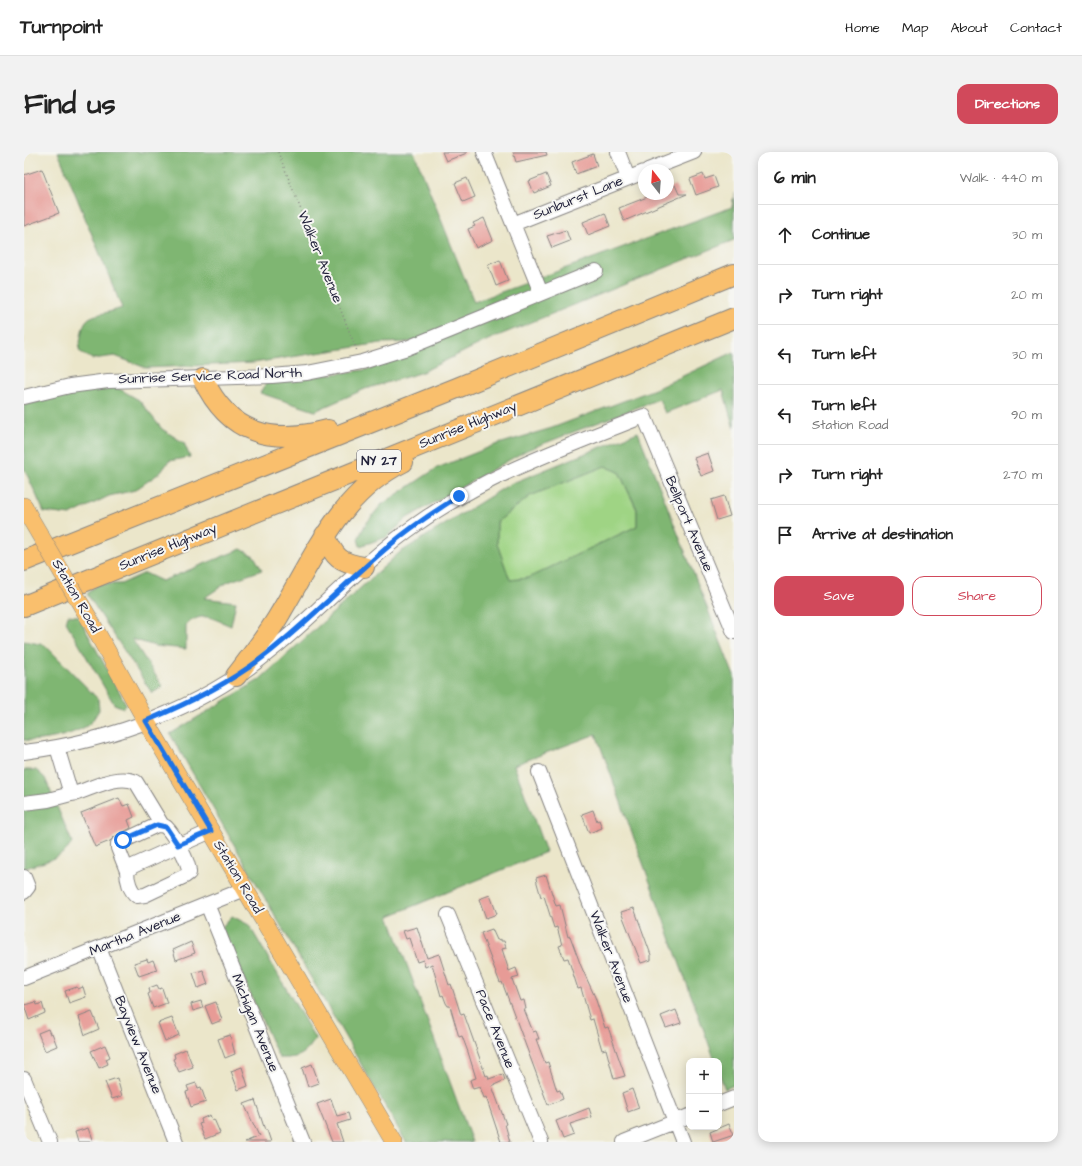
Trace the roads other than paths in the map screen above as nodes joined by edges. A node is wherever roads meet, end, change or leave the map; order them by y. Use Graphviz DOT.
graph roads {
  1 [pos="484,152"];
  2 [pos="618,152"];
  3 [pos="694,152"];
  4 [pos="663,164"];
  5 [pos="638,174"];
  6 [pos="628,178"];
  7 [pos="513,224"];
  8 [pos="596,271"];
  9 [pos="734,274"];
  10 [pos="541,293"];
  11 [pos="734,318"];
  12 [pos="203,378"];
  13 [pos="457,388"];
  14 [pos="24,397"];
  15 [pos="514,407"];
  16 [pos="27,512"];
  17 [pos="325,535"];
  18 [pos="24,561"];
  19 [pos="364,568"];
  20 [pos="24,606"];
  21 [pos="734,632"];
  22 [pos="236,676"];
  23 [pos="146,721"];
  24 [pos="57,747"];
  25 [pos="24,752"];
  26 [pos="539,772"];
  27 [pos="71,794"];
  28 [pos="24,803"];
  29 [pos="162,825"];
  30 [pos="211,831"];
  31 [pos="178,845"];
  32 [pos="127,871"];
  33 [pos="245,889"];
  34 [pos="207,904"];
  35 [pos="448,915"];
  36 [pos="99,948"];
  37 [pos="24,978"];
  38 [pos="24,1079"];
  39 [pos="734,1098"];
  40 [pos="722,1103"];
  41 [pos="686,1117"];
  42 [pos="675,1122"];
  43 [pos="50,1142"];
  44 [pos="176,1142"];
  45 [pos="303,1142"];
  46 [pos="394,1142"];
  47 [pos="542,1142"];
  48 [pos="624,1142"];
  49 [pos="683,1142"];
  1 -- 7 [label="street"];
  2 -- 6 [label="street"];
  3 -- 4 [label="street"];
  5 -- 6 [label="street, Sunburst Lane"];
  6 -- 7 [label="street, Sunburst Lane"];
  7 -- 10 [label="street"];
  8 -- 10 [label="street, Sunrise Service Road North"];
  9 -- 13 [label="highway, NY 27"];
  10 -- 12 [label="street, Sunrise Service Road North"];
  11 -- 15 [label="highway, Sunrise Highway / NY 27"];
  12 -- 13 [label="highway"];
  12 -- 14 [label="street, Sunrise Service Road North"];
  13 -- 18 [label="highway, NY 27"];
  15 -- 17 [label="highway"];
  15 -- 20 [label="highway, Sunrise Highway / NY 27"];
  16 -- 23 [label="main road, Station Road, bridge"];
  17 -- 19 [label="highway"];
  17 -- 22 [label="highway"];
  19 -- 21 [label="street, Bellport Avenue"];
  19 -- 22 [label="street"];
  22 -- 23 [label="street"];
  23 -- 24 [label="street"];
  23 -- 30 [label="main road, Station Road"];
  24 -- 25 [label="street"];
  24 -- 27 [label="street"];
  26 -- 42 [label="street, Walker Avenue"];
  27 -- 28 [label="street"];
  27 -- 29 [label="street"];
  29 -- 31 [label="street"];
  29 -- 32 [label="street"];
  30 -- 31 [label="street"];
  30 -- 33 [label="main road, Station Road"];
  31 -- 32 [label="street"];
  31 -- 32 [label="street"];
  33 -- 34 [label="street, Martha Avenue"];
  33 -- 46 [label="main road, Station Road"];
  34 -- 36 [label="street, Martha Avenue"];
  34 -- 45 [label="street, Michigan Avenue"];
  35 -- 47 [label="street, Pace Avenue"];
  36 -- 37 [label="street, Martha Avenue"];
  36 -- 44 [label="street, Bayview Avenue"];
  38 -- 43 [label="street"];
  39 -- 40 [label="street"];
  41 -- 42 [label="street"];
  42 -- 48 [label="street"];
  42 -- 49 [label="street, Walker Avenue"];
}
